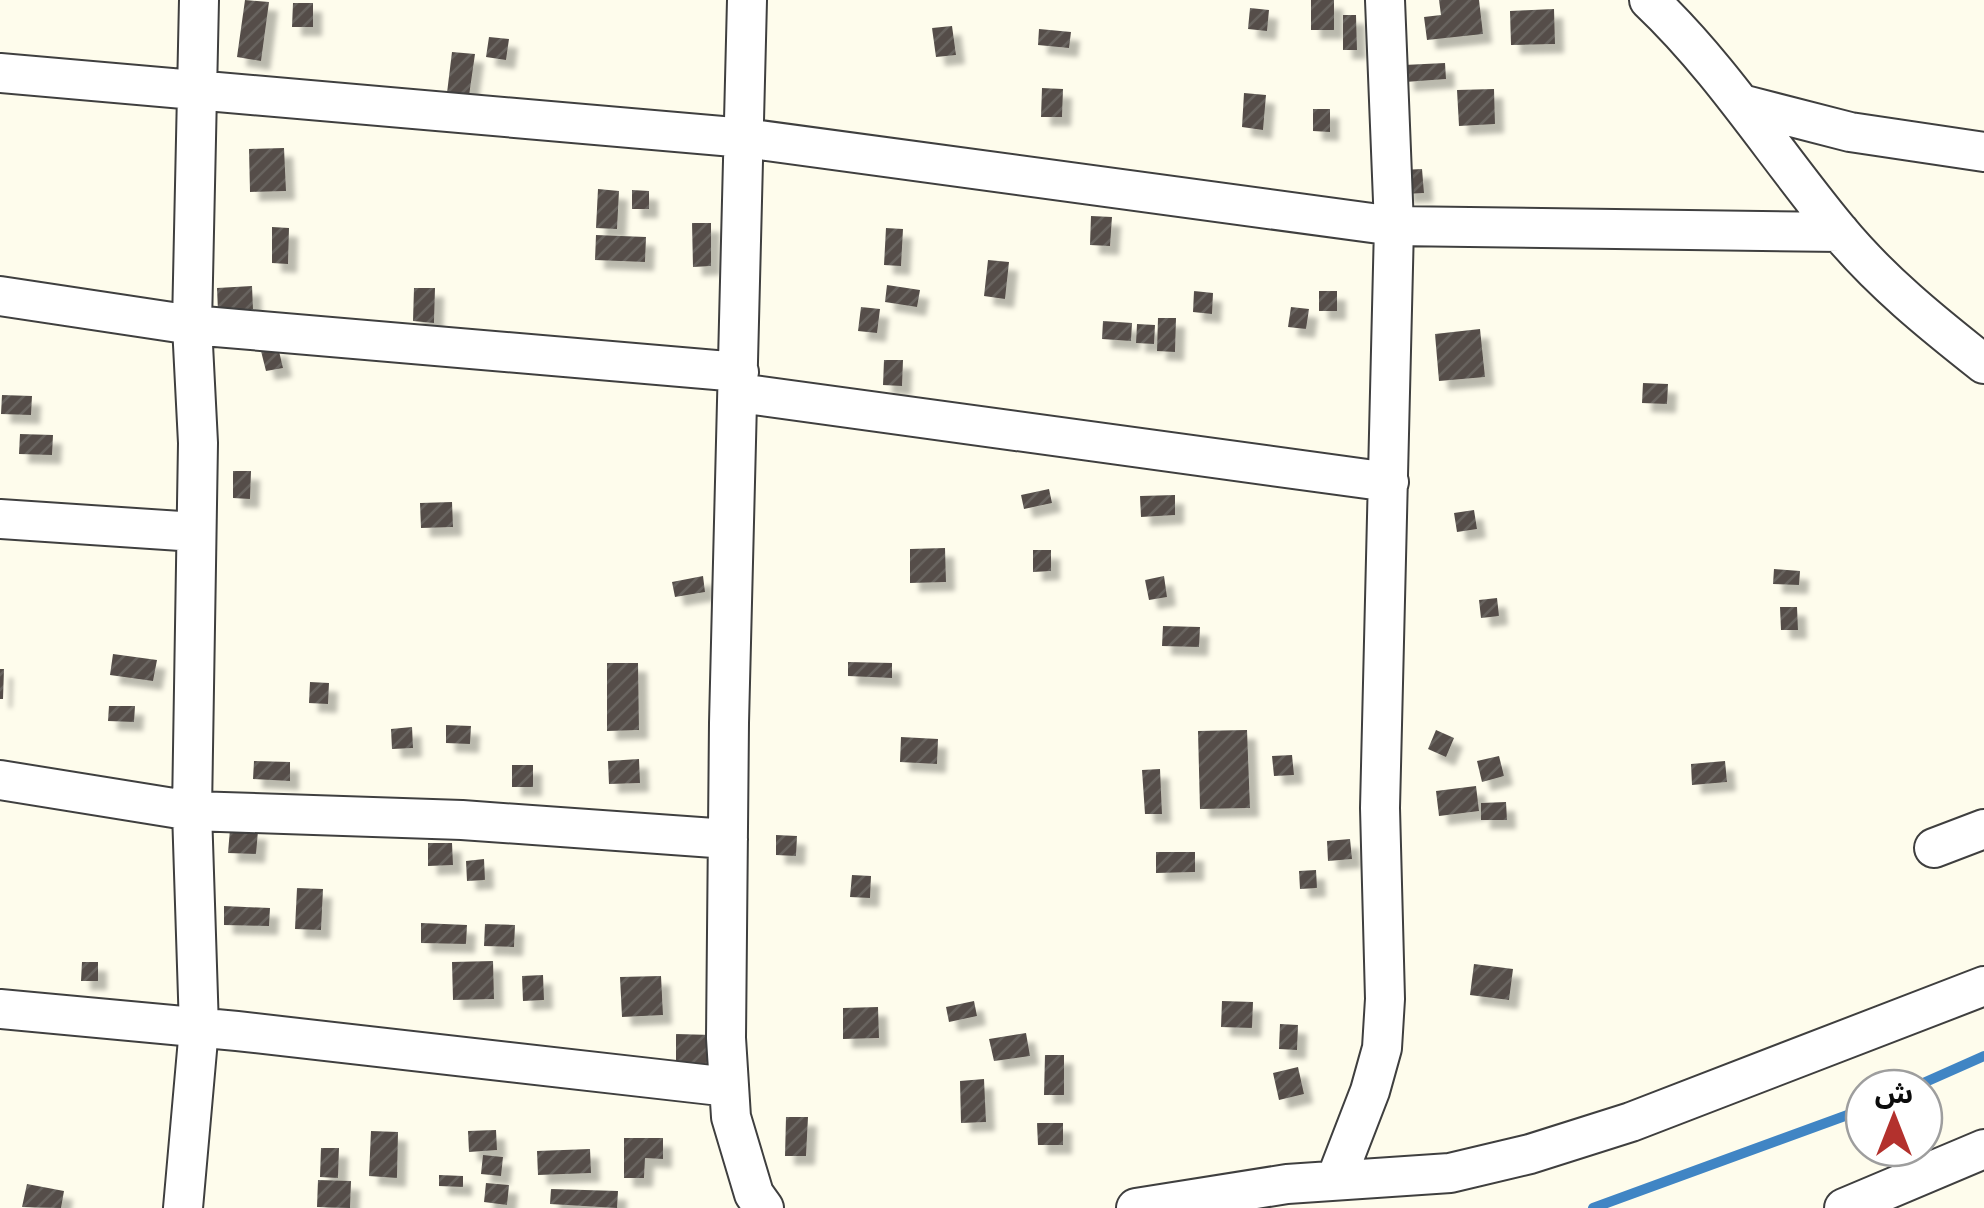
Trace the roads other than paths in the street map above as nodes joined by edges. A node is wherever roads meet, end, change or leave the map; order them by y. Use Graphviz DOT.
graph roads {
  1 [pos="198,0"];
  2 [pos="748,0"];
  3 [pos="1385,0"];
  4 [pos="1649,0"];
  5 [pos="0,73"];
  6 [pos="196,90"];
  7 [pos="1741,104"];
  8 [pos="744,138"];
  9 [pos="1984,152"];
  10 [pos="1394,226"];
  11 [pos="1840,232"];
  12 [pos="0,296"];
  13 [pos="192,325"];
  14 [pos="1984,364"];
  15 [pos="739,383"];
  16 [pos="1389,482"];
  17 [pos="0,518"];
  18 [pos="196,532"];
  19 [pos="0,780"];
  20 [pos="192,811"];
  21 [pos="1984,829"];
  22 [pos="728,839"];
  23 [pos="1934,848"];
  24 [pos="1984,986"];
  25 [pos="0,1009"];
  26 [pos="199,1028"];
  27 [pos="729,1088"];
  28 [pos="1984,1150"];
  29 [pos="1336,1179"];
  30 [pos="183,1208"];
  31 [pos="764,1208"];
  32 [pos="1136,1208"];
  33 [pos="1844,1208"];
  1 -- 6 [label="street"];
  2 -- 8 [label="street"];
  3 -- 10 [label="street"];
  4 -- 7 [label="street"];
  5 -- 6 [label="street"];
  6 -- 8 [label="street"];
  6 -- 13 [label="street"];
  7 -- 9 [label="street"];
  7 -- 11 [label="street"];
  8 -- 10 [label="street"];
  8 -- 15 [label="street"];
  10 -- 11 [label="street"];
  10 -- 16 [label="street"];
  11 -- 14 [label="street"];
  12 -- 13 [label="street"];
  13 -- 15 [label="street"];
  13 -- 18 [label="street"];
  15 -- 16 [label="street"];
  15 -- 22 [label="street"];
  16 -- 29 [label="street"];
  17 -- 18 [label="street"];
  18 -- 20 [label="street"];
  19 -- 20 [label="street"];
  20 -- 22 [label="street"];
  20 -- 26 [label="street"];
  21 -- 23 [label="street"];
  22 -- 27 [label="street"];
  24 -- 29 [label="street"];
  25 -- 26 [label="street"];
  26 -- 27 [label="street"];
  26 -- 30 [label="street"];
  27 -- 31 [label="street"];
  28 -- 33 [label="street"];
  29 -- 32 [label="street"];
}
